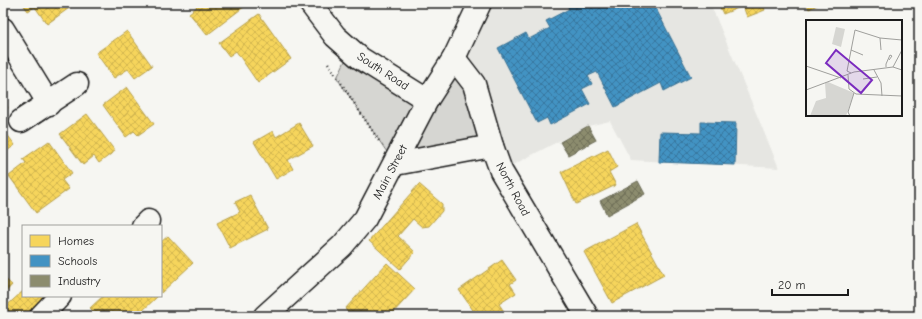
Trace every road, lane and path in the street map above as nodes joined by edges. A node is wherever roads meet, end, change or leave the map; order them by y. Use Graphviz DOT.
graph roads {
  1 [pos="310,3"];
  2 [pos="480,3"];
  3 [pos="3,29"];
  4 [pos="454,58"];
  5 [pos="325,59"];
  6 [pos="77,84"];
  7 [pos="427,100"];
  8 [pos="49,104"];
  9 [pos="21,121"];
  10 [pos="492,146"];
  11 [pos="395,164"];
  12 [pos="59,297"];
  13 [pos="41,316"];
  14 [pos="265,316"];
  15 [pos="586,316"];
  1 -- 7 [label="street, South Road"];
  2 -- 4 [label="street, Main Street"];
  3 -- 8 [label="street"];
  4 -- 7 [label="street, Main Street"];
  4 -- 10 [label="street, North Road"];
  5 -- 11 [label="path"];
  6 -- 8 [label="street"];
  7 -- 11 [label="street, Main Street"];
  8 -- 9 [label="street"];
  10 -- 11 [label="street"];
  10 -- 15 [label="street, North Road"];
  11 -- 14 [label="street, Main Street"];
  12 -- 13 [label="street"];
}
